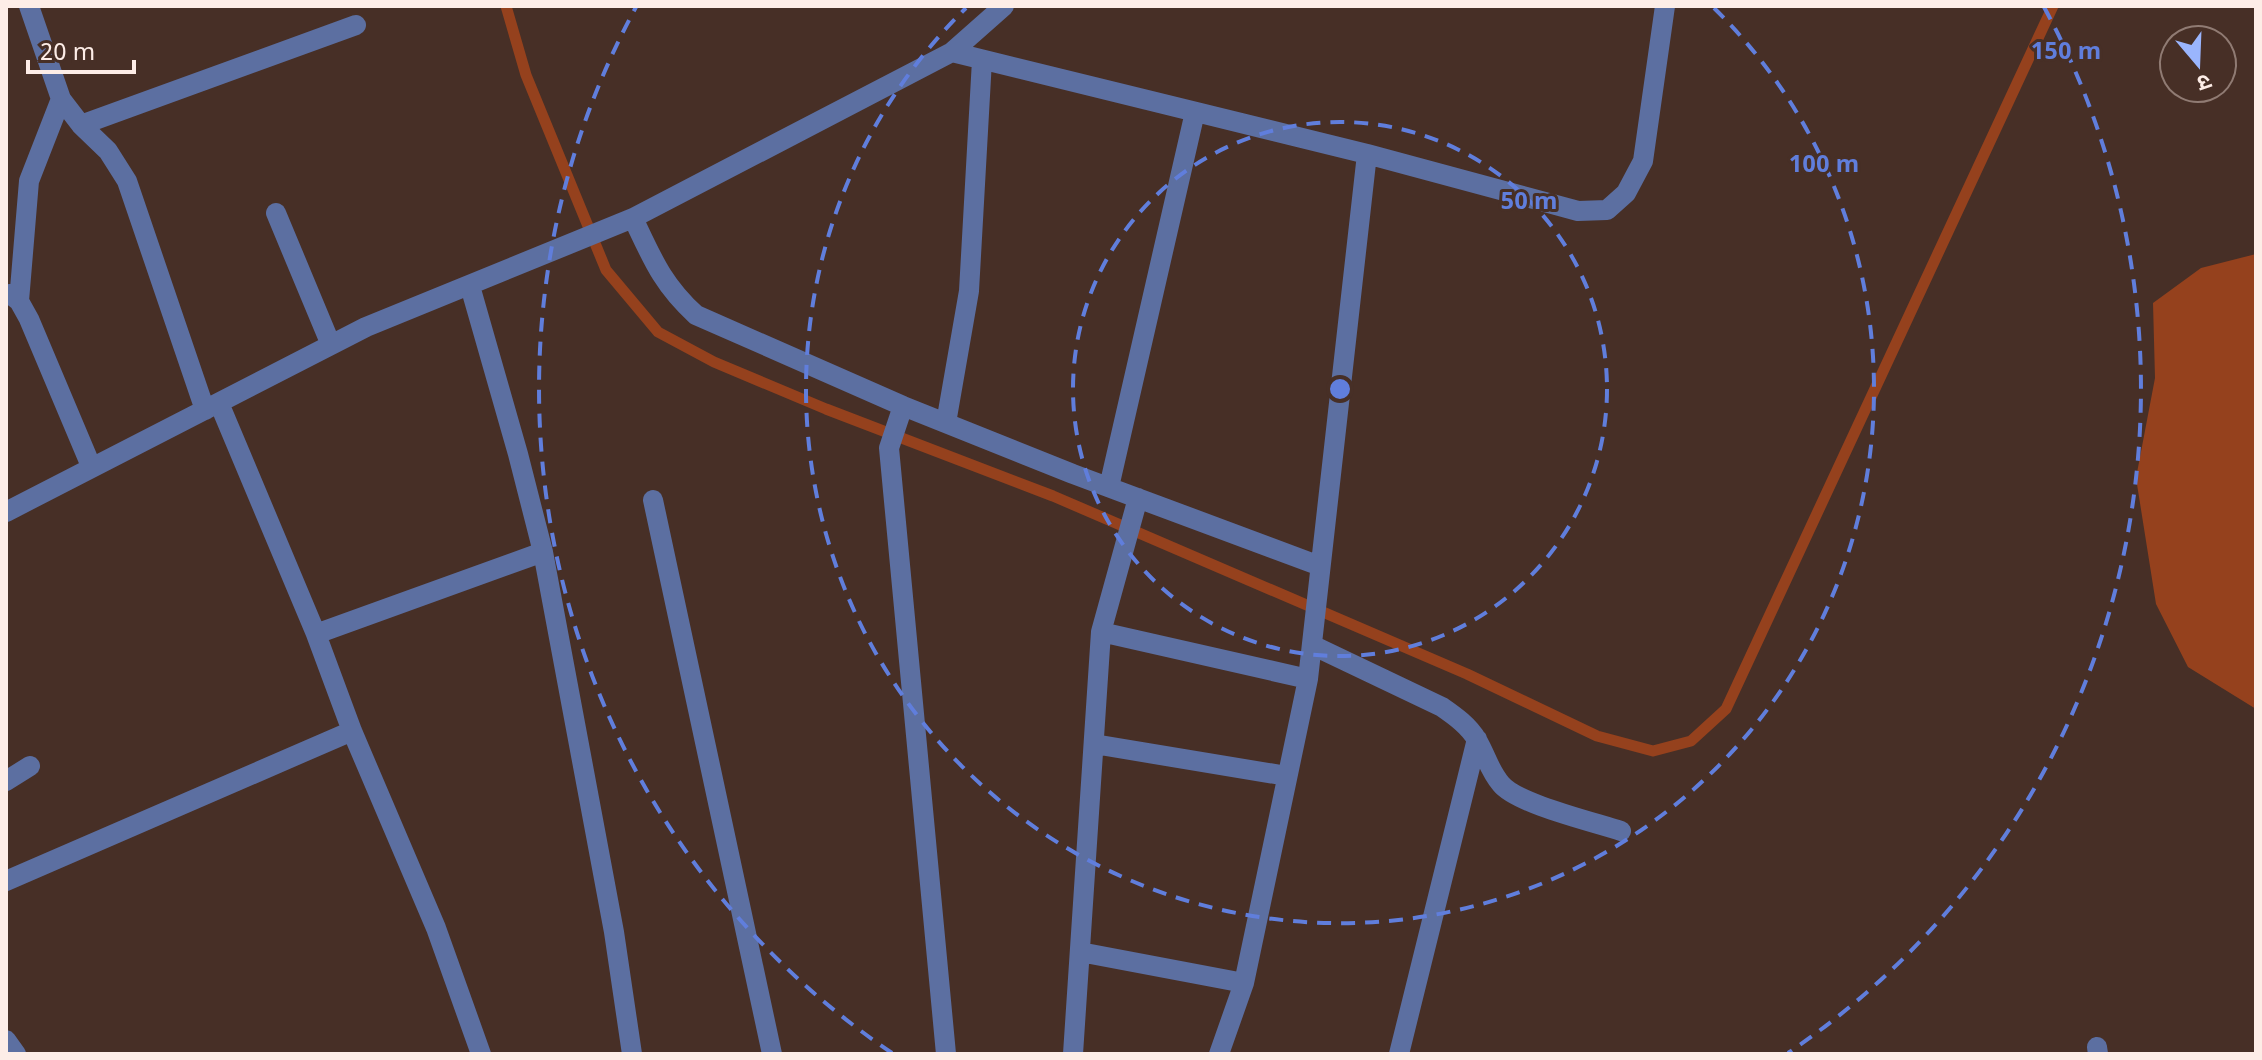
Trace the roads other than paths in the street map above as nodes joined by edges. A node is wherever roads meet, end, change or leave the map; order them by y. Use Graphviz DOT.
graph roads {
  1 [pos="29,6"];
  2 [pos="1020,6"];
  3 [pos="1665,6"];
  4 [pos="1000,11"];
  5 [pos="356,25"];
  6 [pos="952,52"];
  7 [pos="982,60"];
  8 [pos="61,99"];
  9 [pos="1195,112"];
  10 [pos="81,125"];
  11 [pos="1367,154"];
  12 [pos="276,213"];
  13 [pos="624,222"];
  14 [pos="470,286"];
  15 [pos="12,296"];
  16 [pos="331,345"];
  17 [pos="212,407"];
  18 [pos="901,411"];
  19 [pos="946,423"];
  20 [pos="91,466"];
  21 [pos="1109,487"];
  22 [pos="1138,498"];
  23 [pos="653,500"];
  24 [pos="6,512"];
  25 [pos="543,552"];
  26 [pos="1320,566"];
  27 [pos="1101,632"];
  28 [pos="316,634"];
  29 [pos="1313,636"];
  30 [pos="1308,679"];
  31 [pos="352,731"];
  32 [pos="1477,739"];
  33 [pos="1094,744"];
  34 [pos="30,766"];
  35 [pos="1287,776"];
  36 [pos="6,781"];
  37 [pos="1621,831"];
  38 [pos="6,881"];
  39 [pos="1080,952"];
  40 [pos="1244,983"];
  41 [pos="6,1040"];
  42 [pos="16,1054"];
  43 [pos="481,1054"];
  44 [pos="632,1054"];
  45 [pos="772,1054"];
  46 [pos="946,1054"];
  47 [pos="1073,1054"];
  48 [pos="1219,1054"];
  49 [pos="1399,1054"];
  1 -- 8 [label="street"];
  2 -- 4 [label="street"];
  3 -- 11 [label="street"];
  4 -- 6 [label="street"];
  5 -- 10 [label="street"];
  6 -- 7 [label="street"];
  6 -- 13 [label="street"];
  7 -- 9 [label="street"];
  7 -- 19 [label="street"];
  8 -- 10 [label="street"];
  8 -- 15 [label="street"];
  9 -- 11 [label="street"];
  9 -- 21 [label="street"];
  10 -- 17 [label="street"];
  11 -- 26 [label="street"];
  12 -- 16 [label="street"];
  13 -- 14 [label="street"];
  13 -- 18 [label="street"];
  14 -- 16 [label="street"];
  14 -- 25 [label="street"];
  15 -- 20 [label="street"];
  16 -- 17 [label="street"];
  17 -- 20 [label="street"];
  17 -- 28 [label="street"];
  18 -- 19 [label="street"];
  18 -- 46 [label="street"];
  19 -- 21 [label="street"];
  20 -- 24 [label="street"];
  21 -- 22 [label="street"];
  22 -- 26 [label="street"];
  22 -- 27 [label="street"];
  23 -- 45 [label="street"];
  25 -- 28 [label="street"];
  25 -- 44 [label="street"];
  26 -- 29 [label="street"];
  27 -- 30 [label="street"];
  27 -- 33 [label="street"];
  28 -- 31 [label="street"];
  29 -- 30 [label="street"];
  29 -- 32 [label="street"];
  30 -- 35 [label="street"];
  31 -- 38 [label="street"];
  31 -- 43 [label="street"];
  32 -- 37 [label="street"];
  32 -- 49 [label="street"];
  33 -- 35 [label="street"];
  33 -- 39 [label="street"];
  34 -- 36 [label="street"];
  35 -- 40 [label="street"];
  39 -- 40 [label="street"];
  39 -- 47 [label="street"];
  40 -- 48 [label="street"];
  41 -- 42 [label="street"];
}
